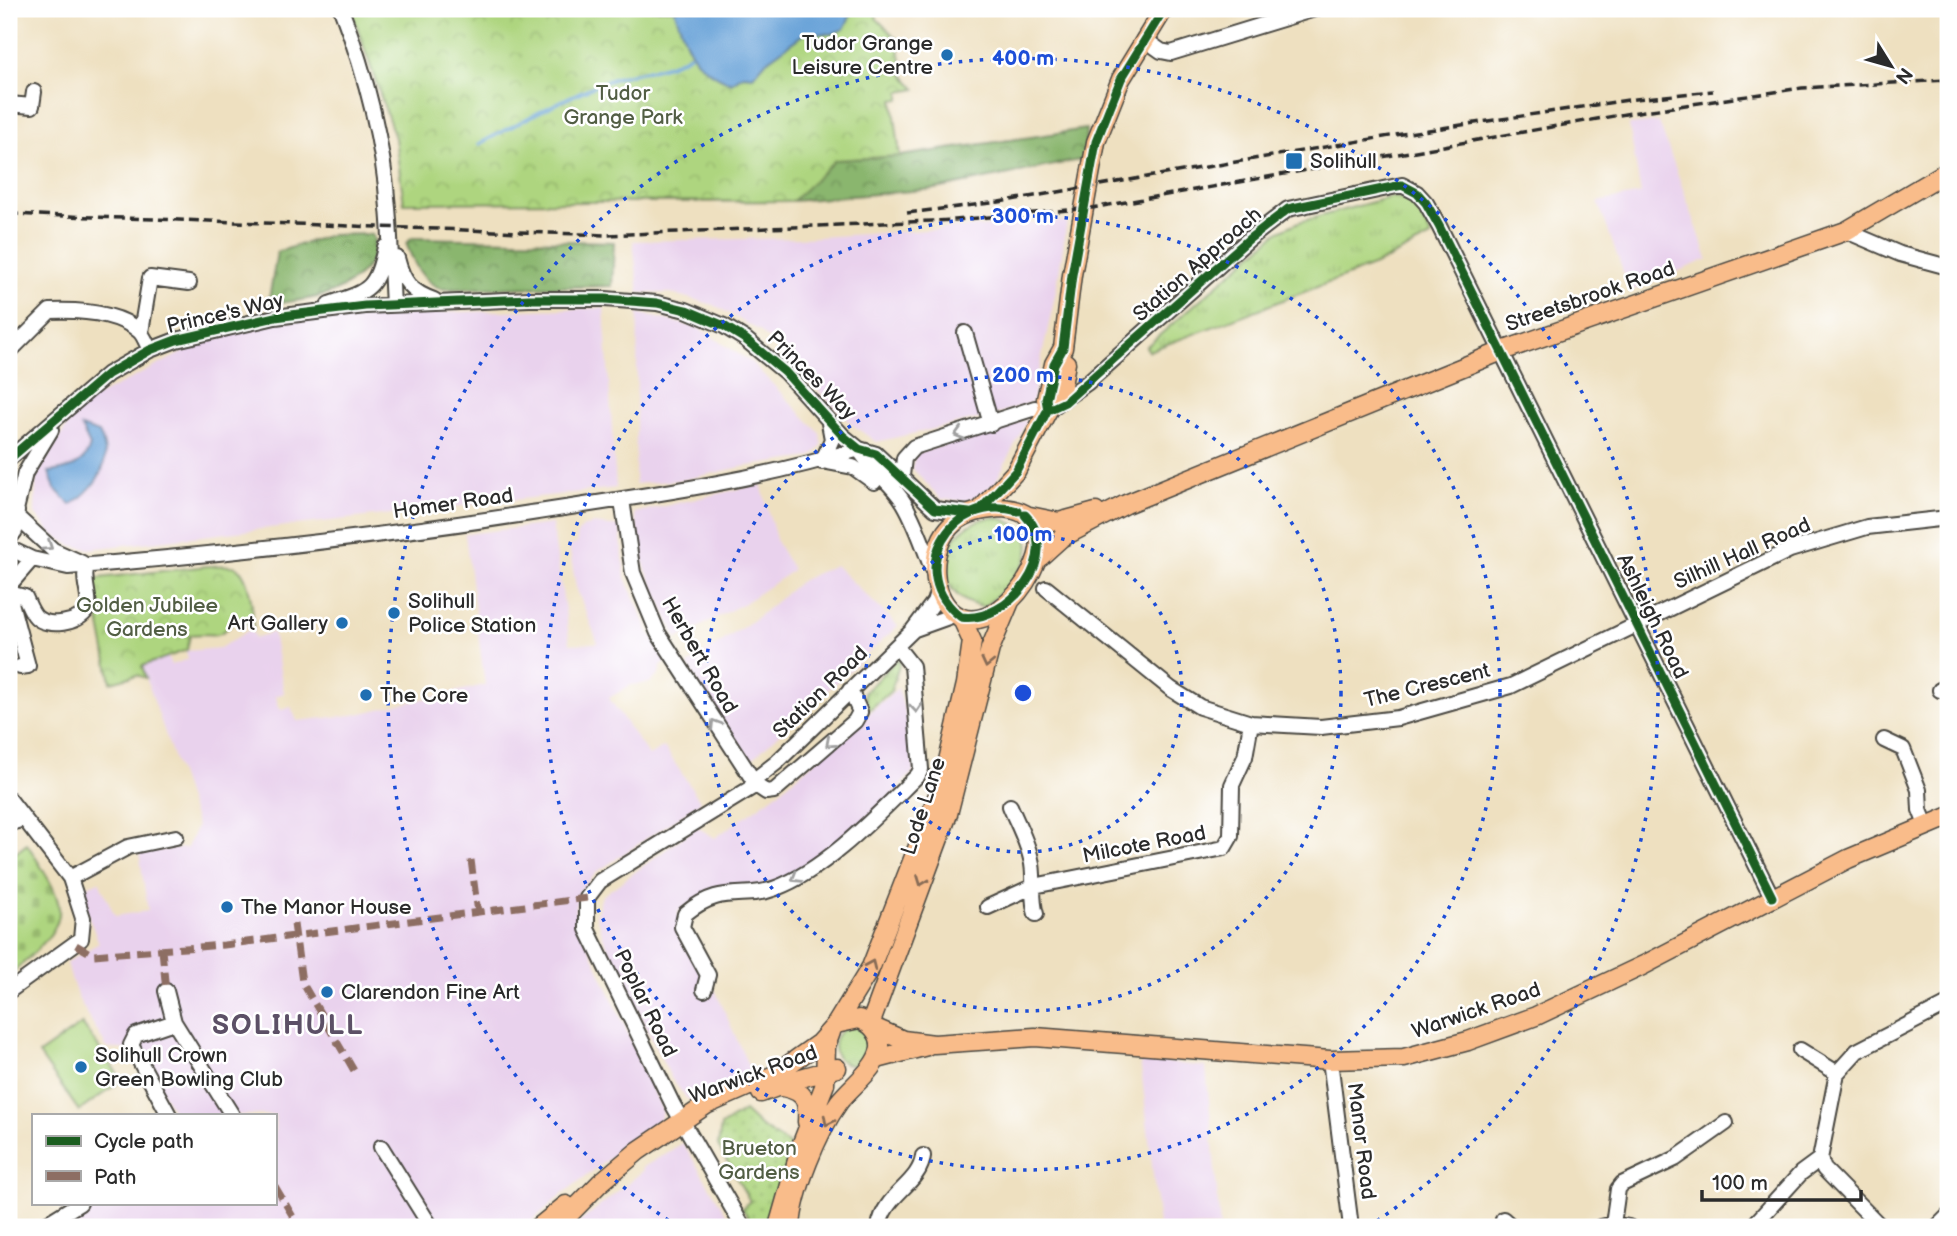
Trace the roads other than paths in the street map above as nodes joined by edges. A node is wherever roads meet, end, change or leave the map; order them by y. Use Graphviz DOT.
graph roads {
  1 [pos="341,9"];
  2 [pos="1164,9"];
  3 [pos="1315,9"];
  4 [pos="1144,39"];
  5 [pos="34,92"];
  6 [pos="9,104"];
  7 [pos="1948,171"];
  8 [pos="389,226"];
  9 [pos="1846,231"];
  10 [pos="1948,267"];
  11 [pos="189,284"];
  12 [pos="438,302"];
  13 [pos="657,303"];
  14 [pos="393,305"];
  15 [pos="297,314"];
  16 [pos="141,332"];
  17 [pos="965,333"];
  18 [pos="150,350"];
  19 [pos="1502,351"];
  20 [pos="9,352"];
  21 [pos="1047,412"];
  22 [pos="60,414"];
  23 [pos="829,423"];
  24 [pos="992,424"];
  25 [pos="859,449"];
  26 [pos="9,459"];
  27 [pos="822,462"];
  28 [pos="1016,471"];
  29 [pos="902,476"];
  30 [pos="622,500"];
  31 [pos="1126,504"];
  32 [pos="14,508"];
  33 [pos="974,512"];
  34 [pos="1022,513"];
  35 [pos="1948,518"];
  36 [pos="916,530"];
  37 [pos="9,539"];
  38 [pos="9,548"];
  39 [pos="1040,557"];
  40 [pos="32,559"];
  41 [pos="87,565"];
  42 [pos="937,584"];
  43 [pos="1046,588"];
  44 [pos="9,593"];
  45 [pos="1011,600"];
  46 [pos="959,615"];
  47 [pos="1637,622"];
  48 [pos="913,630"];
  49 [pos="897,647"];
  50 [pos="20,667"];
  51 [pos="850,690"];
  52 [pos="1251,723"];
  53 [pos="1884,740"];
  54 [pos="753,781"];
  55 [pos="9,799"];
  56 [pos="1010,806"];
  57 [pos="1948,817"];
  58 [pos="16,822"];
  59 [pos="1926,825"];
  60 [pos="176,837"];
  61 [pos="70,878"];
  62 [pos="1034,886"];
  63 [pos="1772,897"];
  64 [pos="587,898"];
  65 [pos="988,907"];
  66 [pos="1037,915"];
  67 [pos="704,990"];
  68 [pos="9,991"];
  69 [pos="166,991"];
  70 [pos="1948,1004"];
  71 [pos="174,1022"];
  72 [pos="834,1026"];
  73 [pos="872,1026"];
  74 [pos="934,1044"];
  75 [pos="1800,1051"];
  76 [pos="1330,1060"];
  77 [pos="873,1063"];
  78 [pos="830,1064"];
  79 [pos="1837,1073"];
  80 [pos="777,1086"];
  81 [pos="168,1114"];
  82 [pos="231,1114"];
  83 [pos="683,1122"];
  84 [pos="1726,1123"];
  85 [pos="806,1136"];
  86 [pos="381,1147"];
  87 [pos="923,1156"];
  88 [pos="1819,1159"];
  89 [pos="596,1187"];
  90 [pos="78,1204"];
  91 [pos="1948,1216"];
  92 [pos="1606,1226"];
  93 [pos="41,1227"];
  94 [pos="431,1227"];
  95 [pos="539,1227"];
  96 [pos="557,1227"];
  97 [pos="744,1227"];
  98 [pos="779,1227"];
  99 [pos="879,1227"];
  100 [pos="1351,1227"];
  101 [pos="1629,1227"];
  102 [pos="1752,1227"];
  103 [pos="1881,1227"];
  104 [pos="1937,1227"];
  1 -- 8 [label="street"];
  2 -- 4 [label="main road"];
  3 -- 4 [label="street"];
  4 -- 21 [label="main road"];
  5 -- 6 [label="street"];
  7 -- 9 [label="main road, Streetsbrook Road"];
  8 -- 12 [label="street"];
  8 -- 14 [label="street"];
  8 -- 15 [label="street"];
  9 -- 10 [label="street"];
  9 -- 19 [label="main road, Streetsbrook Road"];
  11 -- 16 [label="street"];
  12 -- 13 [label="street, Prince's Way"];
  12 -- 14 [label="street, Prince's Way"];
  13 -- 23 [label="street, Princes Way"];
  14 -- 15 [label="street, Prince's Way"];
  15 -- 18 [label="street, Prince's Way"];
  16 -- 18 [label="street"];
  16 -- 20 [label="street"];
  17 -- 24 [label="street"];
  18 -- 22 [label="street, Prince's Way"];
  19 -- 21 [label="street, Station Approach"];
  19 -- 31 [label="main road, Streetsbrook Road"];
  19 -- 47 [label="street, Ashleigh Road"];
  21 -- 24 [label="street"];
  21 -- 28 [label="main road"];
  22 -- 26 [label="street, Prince's Way"];
  22 -- 32 [label="street, Prince's Way"];
  23 -- 25 [label="street, Princes Way"];
  23 -- 27 [label="street"];
  24 -- 29 [label="street, one-way"];
  25 -- 27 [label="street, Homer Road"];
  25 -- 29 [label="street, Princes Way"];
  25 -- 36 [label="street, Princes Way"];
  27 -- 30 [label="street, Homer Road"];
  27 -- 36 [label="street"];
  28 -- 33 [label="main road"];
  28 -- 34 [label="main road"];
  29 -- 33 [label="street, Princes Way"];
  30 -- 41 [label="street, Homer Road"];
  54 -- 30 [label="street, Herbert Road, one-way"];
  31 -- 34 [label="main road, Streetsbrook Road"];
  31 -- 39 [label="main road, Streetsbrook Road"];
  32 -- 37 [label="street, Prince's Way"];
  32 -- 41 [label="street, Homer Road, one-way"];
  33 -- 34 [label="main road"];
  33 -- 42 [label="main road"];
  34 -- 39 [label="main road"];
  35 -- 47 [label="street, Silhill Hall Road"];
  36 -- 42 [label="street, Princes Way"];
  38 -- 40 [label="street, Homer Road"];
  39 -- 45 [label="main road"];
  40 -- 41 [label="street, Homer Road"];
  40 -- 44 [label="street"];
  41 -- 44 [label="street"];
  42 -- 46 [label="main road"];
  42 -- 48 [label="street, Station Road"];
  43 -- 52 [label="street, The Crescent"];
  44 -- 50 [label="street"];
  45 -- 46 [label="main road"];
  45 -- 73 [label="main road, Lode Lane, one-way"];
  46 -- 48 [label="street, Station Road"];
  72 -- 46 [label="main road, Lode Lane, one-way"];
  47 -- 52 [label="street, The Crescent"];
  47 -- 63 [label="street, Ashleigh Road"];
  48 -- 49 [label="street, Station Road"];
  49 -- 51 [label="street, Station Road"];
  49 -- 67 [label="street, one-way"];
  51 -- 54 [label="street, Station Road"];
  51 -- 54 [label="street, one-way"];
  52 -- 62 [label="street, Milcote Road"];
  53 -- 59 [label="street"];
  54 -- 64 [label="street, Station Road"];
  55 -- 58 [label="street"];
  56 -- 62 [label="street"];
  57 -- 59 [label="main road, Warwick Road"];
  58 -- 61 [label="street"];
  59 -- 63 [label="main road, Warwick Road"];
  60 -- 61 [label="street"];
  61 -- 68 [label="street"];
  62 -- 65 [label="street, Milcote Road"];
  62 -- 66 [label="street"];
  63 -- 76 [label="main road, Warwick Road"];
  64 -- 83 [label="street, Poplar Road"];
  69 -- 71 [label="street"];
  70 -- 79 [label="street"];
  71 -- 81 [label="street"];
  71 -- 82 [label="street"];
  72 -- 73 [label="main road"];
  72 -- 78 [label="main road"];
  72 -- 83 [label="main road, Warwick Road"];
  73 -- 74 [label="main road, Warwick Road"];
  73 -- 77 [label="main road"];
  74 -- 76 [label="main road, Warwick Road"];
  74 -- 77 [label="main road, Warwick Road"];
  75 -- 79 [label="street"];
  76 -- 100 [label="street, Manor Road"];
  77 -- 78 [label="main road"];
  77 -- 98 [label="main road, one-way"];
  78 -- 80 [label="main road, Warwick Road"];
  78 -- 85 [label="main road"];
  79 -- 88 [label="street"];
  80 -- 83 [label="main road, Warwick Road"];
  80 -- 85 [label="main road"];
  83 -- 89 [label="main road, Warwick Road"];
  83 -- 97 [label="street, Warwick Road"];
  84 -- 92 [label="street"];
  85 -- 98 [label="main road"];
  86 -- 94 [label="street"];
  87 -- 99 [label="street"];
  88 -- 102 [label="street"];
  88 -- 103 [label="street"];
  89 -- 95 [label="main road, Warwick Road"];
  89 -- 96 [label="main road, Warwick Road"];
  90 -- 93 [label="street"];
  91 -- 104 [label="street"];
  92 -- 101 [label="street"];
}
